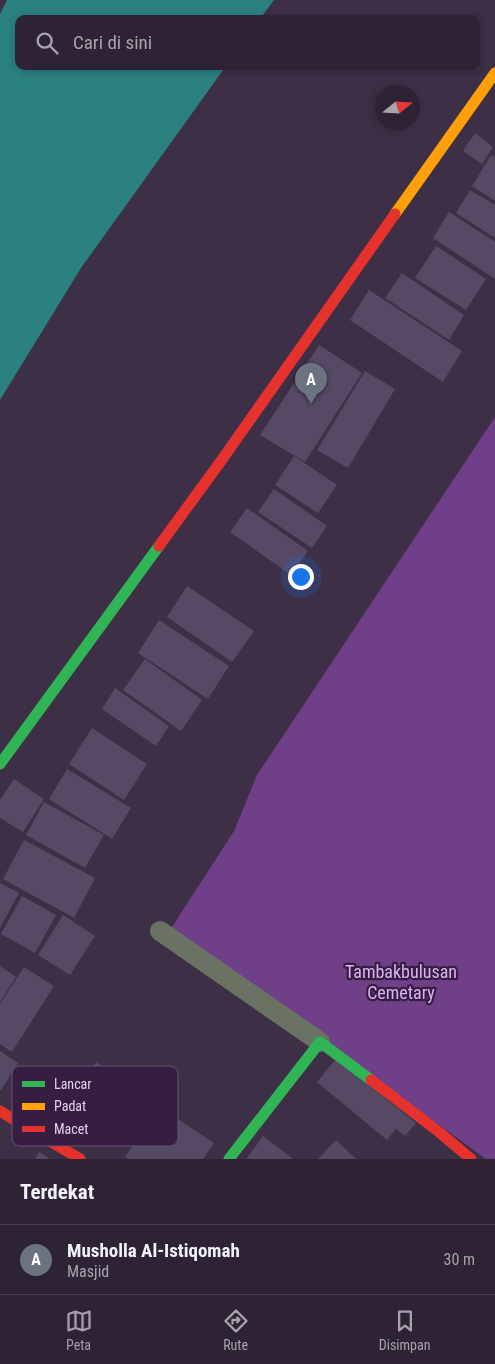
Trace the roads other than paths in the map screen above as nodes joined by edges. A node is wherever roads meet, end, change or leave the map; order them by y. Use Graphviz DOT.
graph roads {
  1 [pos="495,72"];
  2 [pos="0,764"];
  3 [pos="160,931"];
  4 [pos="320,1042"];
  5 [pos="0,1111"];
  6 [pos="12,1118"];
  7 [pos="58,1146"];
  8 [pos="80,1159"];
  9 [pos="229,1159"];
  10 [pos="471,1159"];
  1 -- 2 [label="street"];
  3 -- 4 [label="lane"];
  4 -- 9 [label="street"];
  4 -- 10 [label="street"];
  5 -- 6 [label="street"];
  7 -- 8 [label="street"];
}
